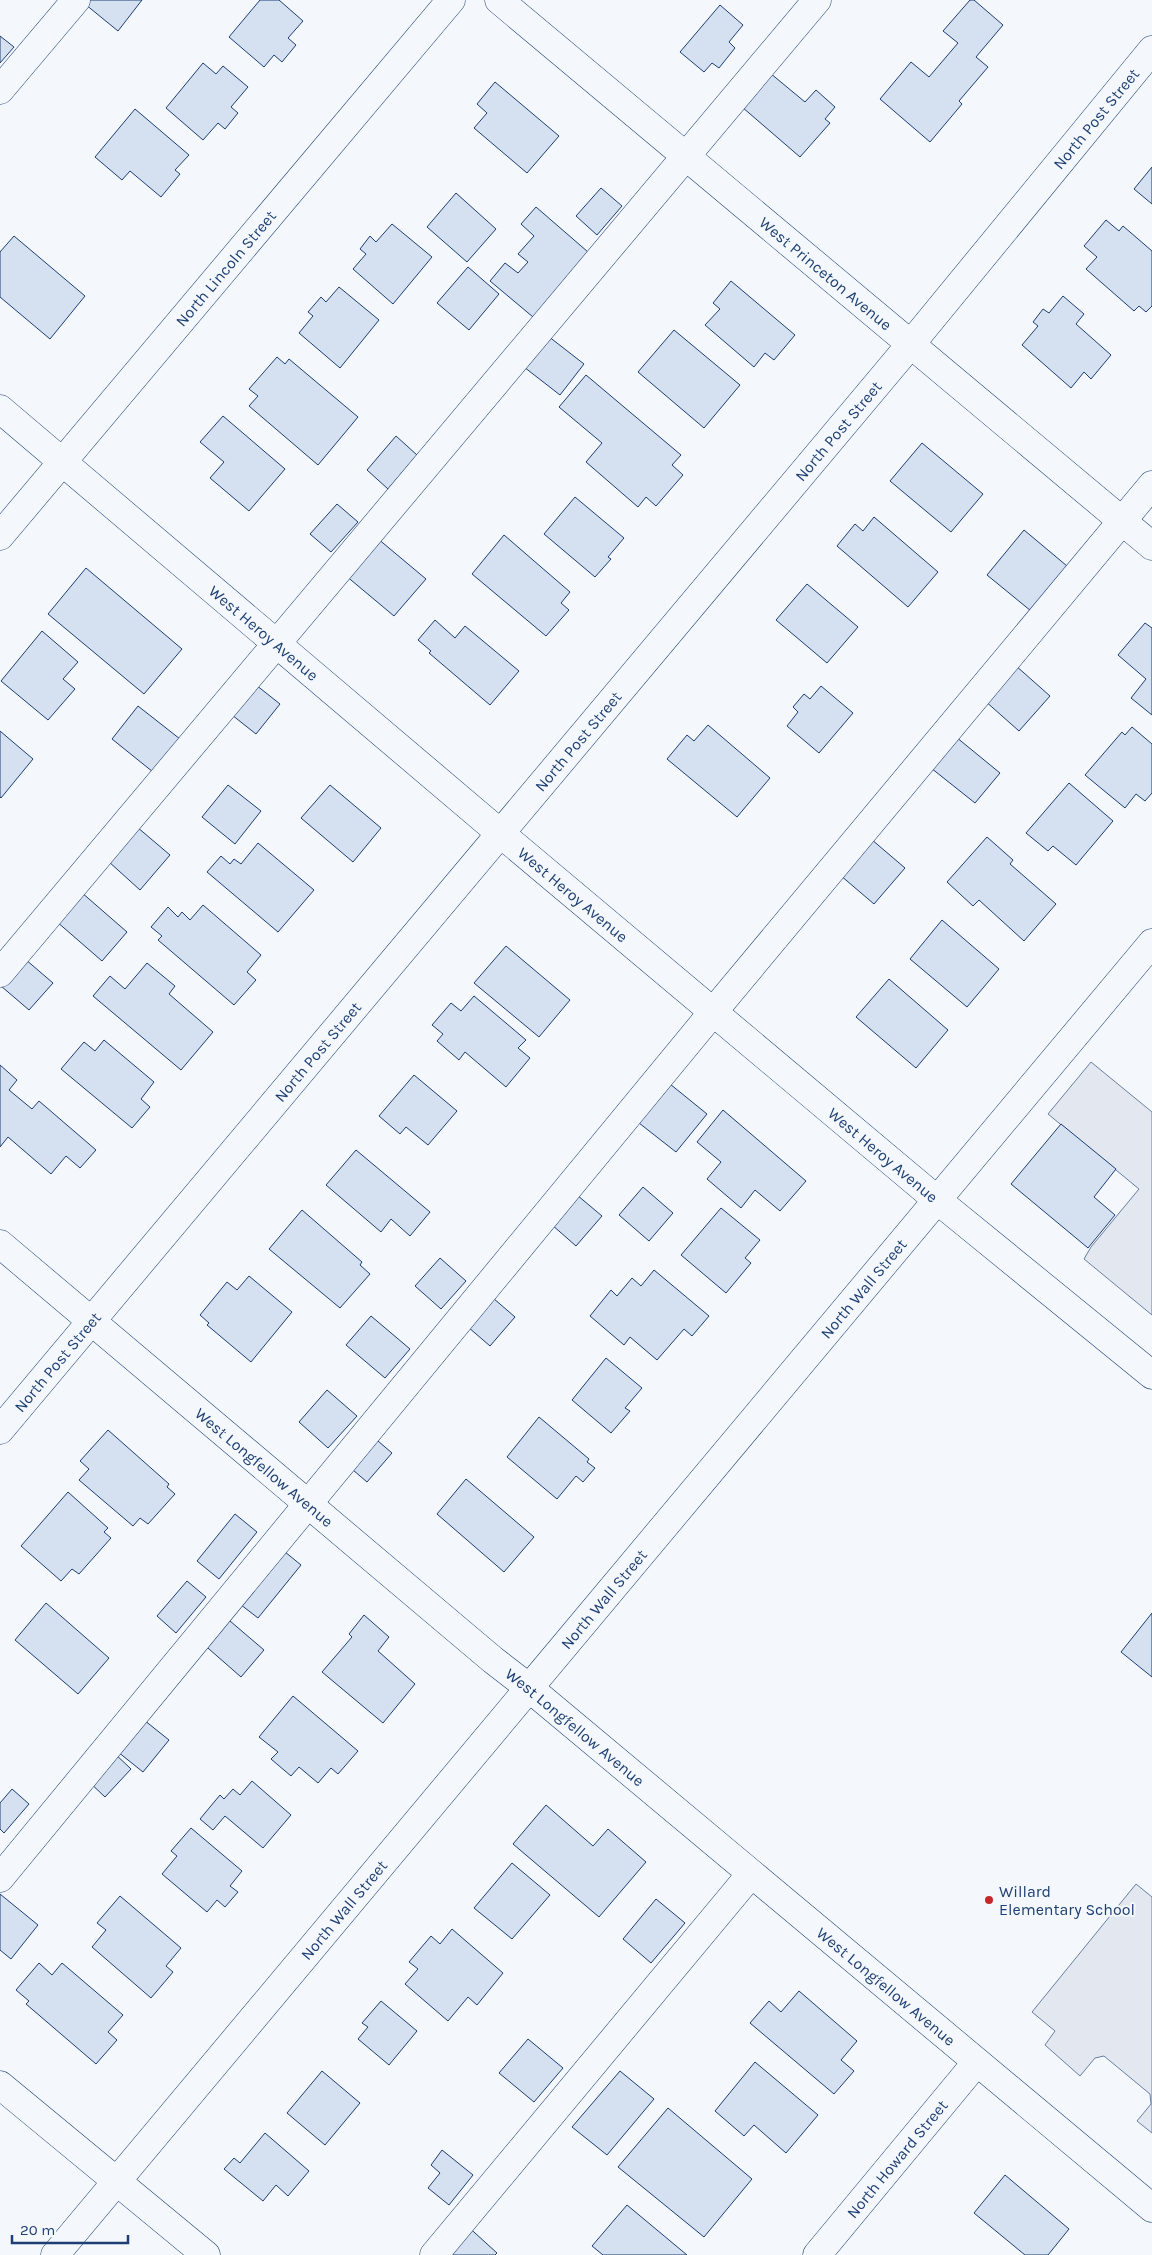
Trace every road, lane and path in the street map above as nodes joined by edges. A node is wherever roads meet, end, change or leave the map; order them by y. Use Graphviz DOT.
graph roads {
  1 [pos="76,0"];
  2 [pos="451,0"];
  3 [pos="499,0"];
  4 [pos="818,0"];
  5 [pos="1152,50"];
  6 [pos="0,90"];
  7 [pos="687,158"];
  8 [pos="910,345"];
  9 [pos="0,409"];
  10 [pos="63,462"];
  11 [pos="1152,485"];
  12 [pos="1122,521"];
  13 [pos="0,536"];
  14 [pos="1152,546"];
  15 [pos="275,643"];
  16 [pos="500,833"];
  17 [pos="1152,943"];
  18 [pos="0,972"];
  19 [pos="713,1012"];
  20 [pos="936,1200"];
  21 [pos="0,1244"];
  22 [pos="91,1320"];
  23 [pos="1152,1375"];
  24 [pos="0,1430"];
  25 [pos="310,1503"];
  26 [pos="528,1687"];
  27 [pos="752,1874"];
  28 [pos="0,1878"];
  29 [pos="976,2063"];
  30 [pos="0,2084"];
  31 [pos="117,2181"];
  32 [pos="1152,2208"];
  33 [pos="55,2255"];
  34 [pos="206,2255"];
  35 [pos="434,2255"];
  36 [pos="816,2255"];
  1 -- 6 [label="street"];
  2 -- 10 [label="street, North Lincoln Street"];
  3 -- 7 [label="street, West Princeton Avenue"];
  4 -- 7 [label="street"];
  5 -- 8 [label="street, North Post Street"];
  7 -- 8 [label="street, West Princeton Avenue"];
  7 -- 15 [label="street"];
  8 -- 12 [label="street, West Princeton Avenue"];
  8 -- 16 [label="street, North Post Street"];
  9 -- 10 [label="street, West Heroy Avenue"];
  10 -- 13 [label="street, North Lincoln Street"];
  10 -- 15 [label="street, West Heroy Avenue"];
  11 -- 12 [label="street"];
  12 -- 14 [label="street, West Princeton Avenue"];
  12 -- 19 [label="street"];
  15 -- 16 [label="street, West Heroy Avenue"];
  15 -- 18 [label="street"];
  16 -- 19 [label="street, West Heroy Avenue"];
  16 -- 22 [label="street, North Post Street"];
  17 -- 20 [label="street, North Wall Street"];
  19 -- 20 [label="street, West Heroy Avenue"];
  19 -- 25 [label="street"];
  20 -- 23 [label="street, West Heroy Avenue"];
  20 -- 26 [label="street, North Wall Street"];
  21 -- 22 [label="street, West Longfellow Avenue"];
  22 -- 24 [label="street, North Post Street"];
  22 -- 25 [label="street, West Longfellow Avenue"];
  25 -- 26 [label="street, West Longfellow Avenue"];
  25 -- 28 [label="street"];
  26 -- 27 [label="street, West Longfellow Avenue"];
  26 -- 31 [label="street, North Wall Street"];
  27 -- 29 [label="street, West Longfellow Avenue"];
  27 -- 35 [label="street"];
  29 -- 32 [label="street, West Longfellow Avenue"];
  29 -- 36 [label="street, North Howard Street"];
  30 -- 31 [label="street"];
  31 -- 33 [label="street, North Wall Street"];
  31 -- 34 [label="street"];
}
